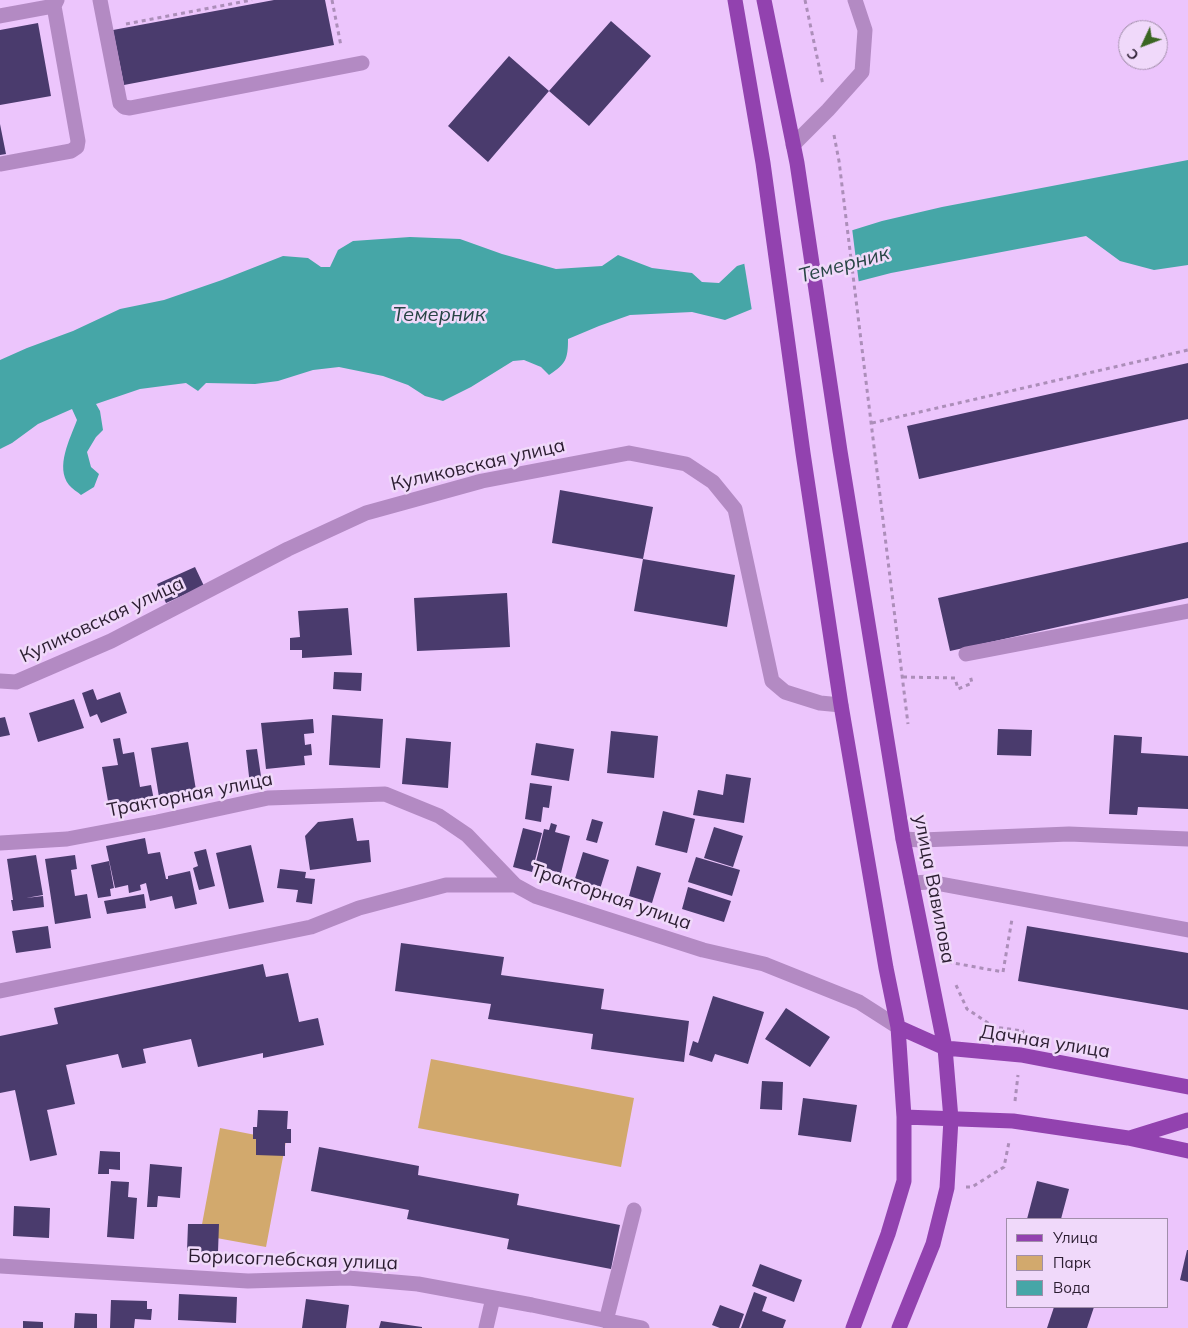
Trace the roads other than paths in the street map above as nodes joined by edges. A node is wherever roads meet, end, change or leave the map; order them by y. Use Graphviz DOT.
graph roads {
  1 [pos="100,0"];
  2 [pos="735,0"];
  3 [pos="764,0"];
  4 [pos="855,0"];
  5 [pos="55,3"];
  6 [pos="0,16"];
  7 [pos="362,63"];
  8 [pos="793,145"];
  9 [pos="0,164"];
  10 [pos="1188,611"];
  11 [pos="966,654"];
  12 [pos="0,681"];
  13 [pos="841,705"];
  14 [pos="903,839"];
  15 [pos="1188,839"];
  16 [pos="0,843"];
  17 [pos="912,883"];
  18 [pos="515,885"];
  19 [pos="1188,930"];
  20 [pos="0,991"];
  21 [pos="898,1027"];
  22 [pos="945,1048"];
  23 [pos="1188,1087"];
  24 [pos="904,1116"];
  25 [pos="951,1119"];
  26 [pos="1188,1120"];
  27 [pos="1128,1138"];
  28 [pos="1188,1151"];
  29 [pos="634,1210"];
  30 [pos="0,1266"];
  31 [pos="493,1298"];
  32 [pos="606,1321"];
  33 [pos="486,1328"];
  34 [pos="642,1328"];
  35 [pos="853,1328"];
  36 [pos="899,1328"];
  1 -- 7 [label="street"];
  2 -- 13 [label="main road"];
  3 -- 8 [label="main road, улица Вавилова"];
  4 -- 8 [label="street"];
  5 -- 6 [label="street"];
  5 -- 9 [label="street"];
  8 -- 14 [label="main road, улица Вавилова"];
  10 -- 11 [label="street"];
  12 -- 13 [label="street, Куликовская улица"];
  13 -- 21 [label="main road"];
  14 -- 15 [label="street"];
  14 -- 17 [label="main road, улица Вавилова"];
  16 -- 18 [label="street, Тракторная улица"];
  17 -- 19 [label="street"];
  17 -- 22 [label="main road, улица Вавилова"];
  18 -- 20 [label="street"];
  18 -- 21 [label="street, Тракторная улица"];
  21 -- 22 [label="main road, Дачная улица"];
  21 -- 24 [label="main road"];
  22 -- 23 [label="main road, Дачная улица"];
  22 -- 25 [label="main road, улица Вавилова"];
  24 -- 25 [label="main road"];
  24 -- 35 [label="main road"];
  25 -- 27 [label="main road"];
  25 -- 36 [label="main road, улица Вавилова"];
  26 -- 27 [label="main road"];
  27 -- 28 [label="main road"];
  29 -- 32 [label="street"];
  30 -- 31 [label="street, Борисоглебская улица"];
  31 -- 32 [label="street, Борисоглебская улица"];
  31 -- 33 [label="street"];
  32 -- 34 [label="street, Борисоглебская улица"];
}
